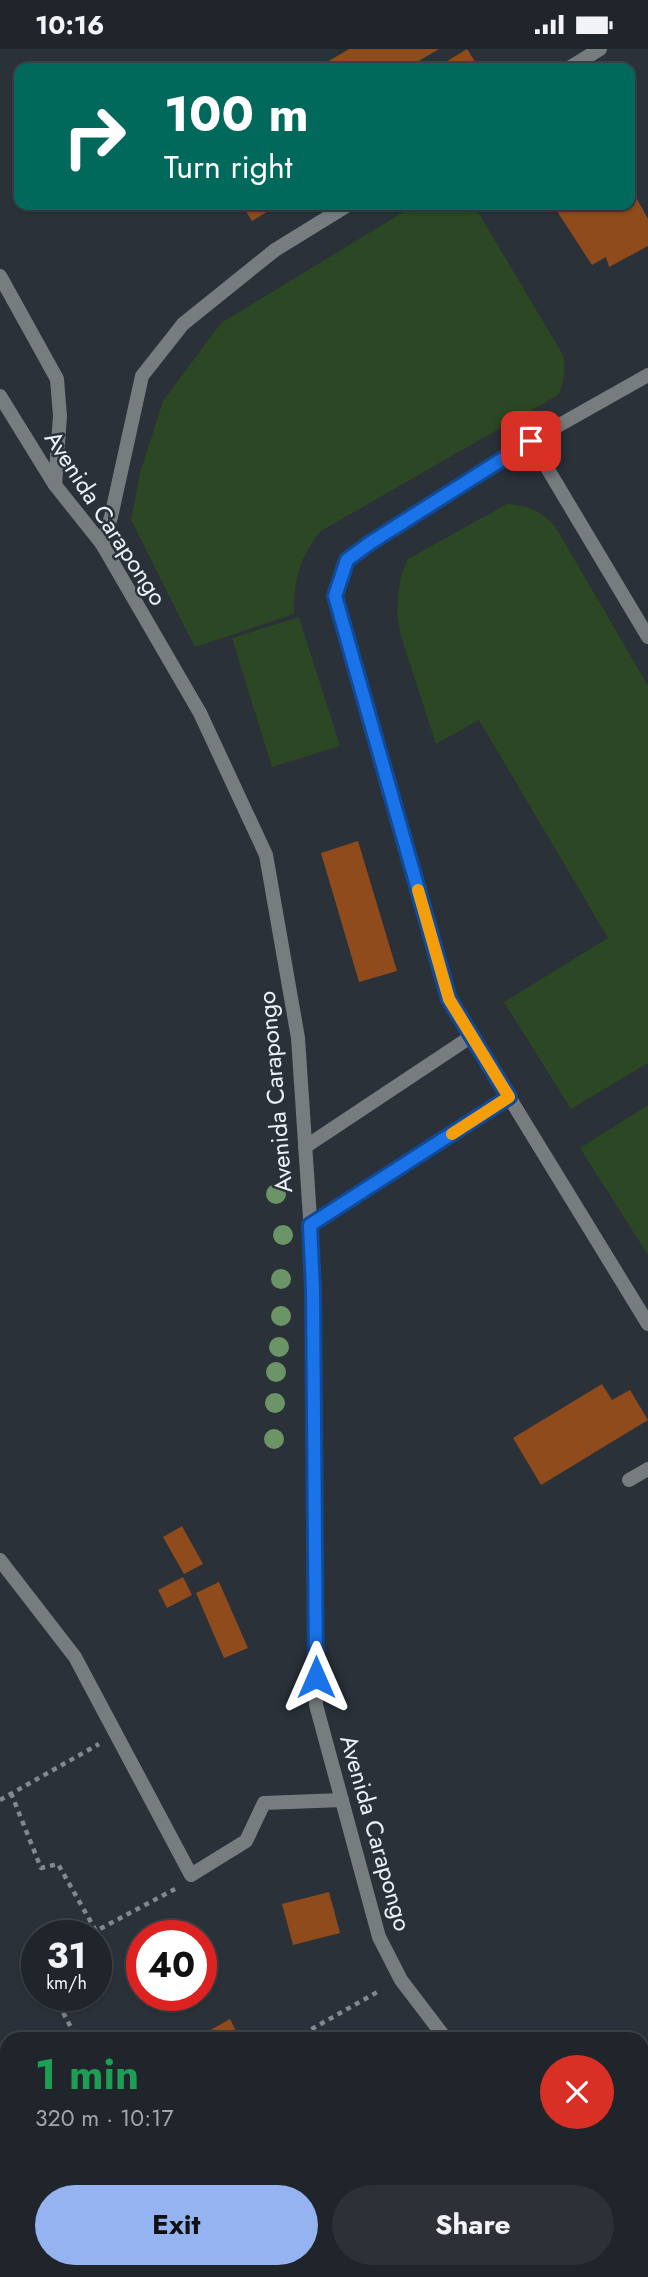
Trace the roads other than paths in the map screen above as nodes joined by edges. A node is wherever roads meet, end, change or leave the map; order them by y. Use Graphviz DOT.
graph roads {
  1 [pos="600,49"];
  2 [pos="577,63"];
  3 [pos="340,210"];
  4 [pos="0,276"];
  5 [pos="648,375"];
  6 [pos="0,396"];
  7 [pos="5,416"];
  8 [pos="531,441"];
  9 [pos="55,485"];
  10 [pos="102,544"];
  11 [pos="648,637"];
  12 [pos="472,1036"];
  13 [pos="509,1097"];
  14 [pos="305,1147"];
  15 [pos="310,1225"];
  16 [pos="648,1324"];
  17 [pos="648,1469"];
  18 [pos="629,1481"];
  19 [pos="0,1560"];
  20 [pos="342,1800"];
  21 [pos="441,2032"];
  1 -- 2 [label="street"];
  3 -- 10 [label="street"];
  4 -- 9 [label="street"];
  5 -- 8 [label="street"];
  6 -- 7 [label="street, Avenida Carapongo"];
  7 -- 9 [label="street, Avenida Carapongo"];
  8 -- 11 [label="street"];
  8 -- 12 [label="street"];
  9 -- 10 [label="street, Avenida Carapongo"];
  10 -- 14 [label="street, Avenida Carapongo"];
  12 -- 13 [label="street"];
  12 -- 14 [label="street"];
  13 -- 15 [label="street"];
  13 -- 16 [label="street"];
  14 -- 15 [label="street, Avenida Carapongo"];
  15 -- 20 [label="street, Avenida Carapongo"];
  17 -- 18 [label="street"];
  19 -- 20 [label="street"];
  20 -- 21 [label="street, Avenida Carapongo"];
}
